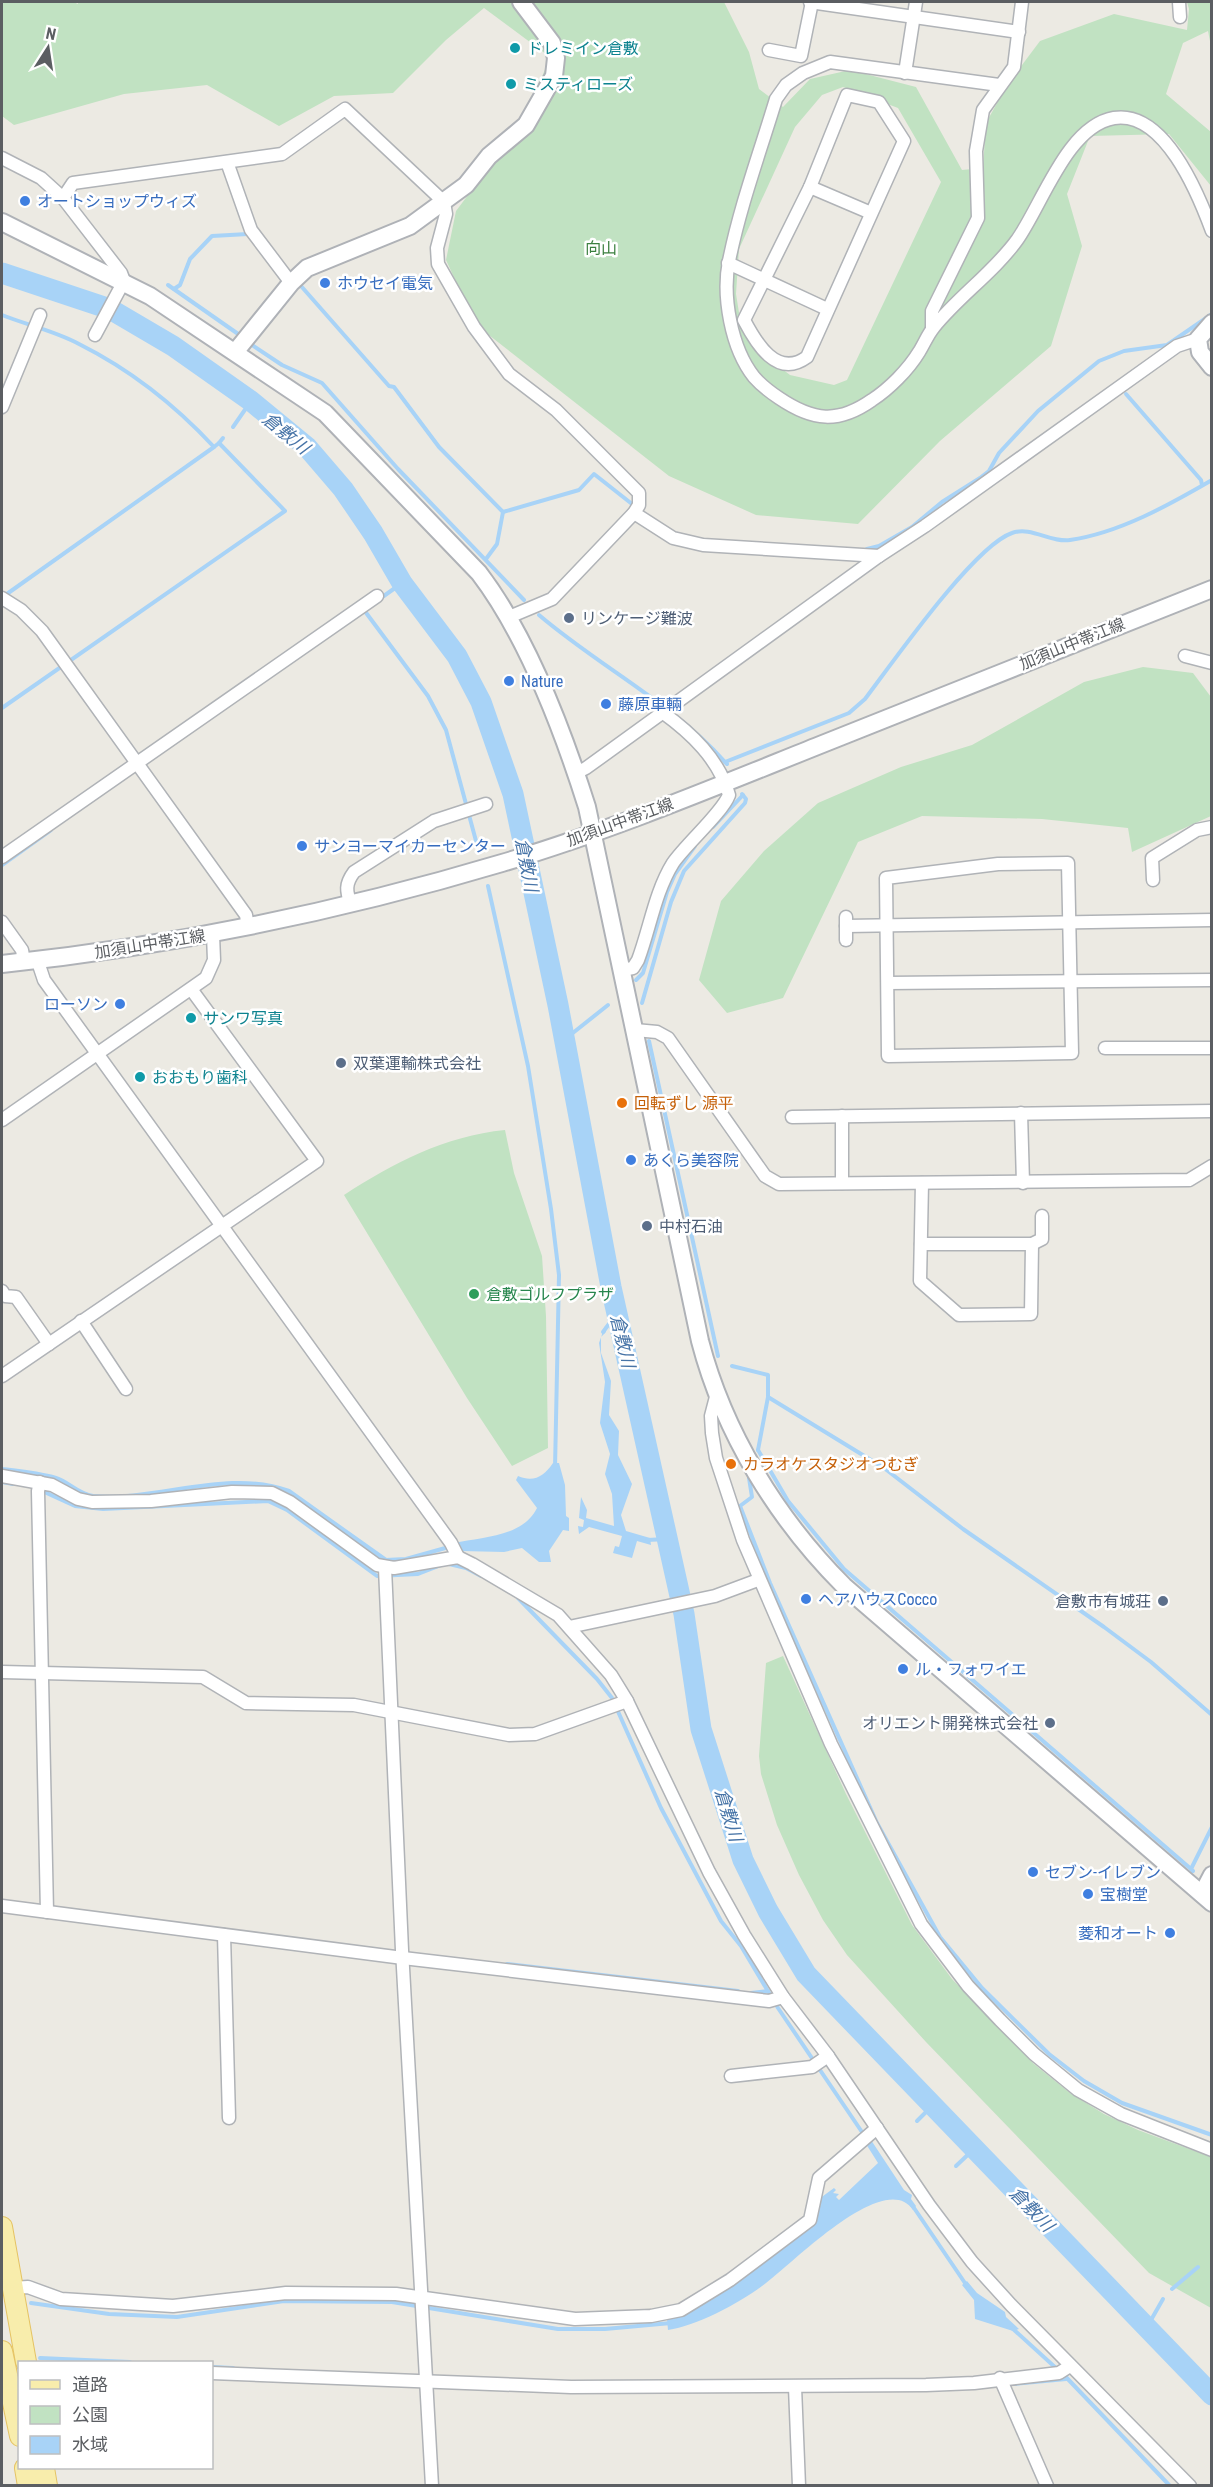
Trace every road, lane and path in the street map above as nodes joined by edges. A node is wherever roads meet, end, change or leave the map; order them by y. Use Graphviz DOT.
graph roads {
  1 [pos="521,2"];
  2 [pos="811,2"];
  3 [pos="916,2"];
  4 [pos="1022,2"];
  5 [pos="1179,2"];
  6 [pos="914,17"];
  7 [pos="1180,17"];
  8 [pos="1019,32"];
  9 [pos="769,50"];
  10 [pos="801,56"];
  11 [pos="830,62"];
  12 [pos="906,73"];
  13 [pos="999,85"];
  14 [pos="2,158"];
  15 [pos="228,162"];
  16 [pos="810,187"];
  17 [pos="63,198"];
  18 [pos="444,202"];
  19 [pos="871,213"];
  20 [pos="2,222"];
  21 [pos="1212,231"];
  22 [pos="728,263"];
  23 [pos="765,280"];
  24 [pos="291,283"];
  25 [pos="122,285"];
  26 [pos="827,309"];
  27 [pos="37,323"];
  28 [pos="1212,323"];
  29 [pos="932,328"];
  30 [pos="96,333"];
  31 [pos="1198,339"];
  32 [pos="242,344"];
  33 [pos="1212,367"];
  34 [pos="2,407"];
  35 [pos="634,513"];
  36 [pos="879,556"];
  37 [pos="1212,589"];
  38 [pos="377,596"];
  39 [pos="4,599"];
  40 [pos="509,617"];
  41 [pos="1185,656"];
  42 [pos="1212,663"];
  43 [pos="666,709"];
  44 [pos="139,766"];
  45 [pos="576,772"];
  46 [pos="726,783"];
  47 [pos="474,808"];
  48 [pos="1212,827"];
  49 [pos="593,833"];
  50 [pos="2,857"];
  51 [pos="1153,880"];
  52 [pos="351,905"];
  53 [pos="1212,920"];
  54 [pos="1070,921"];
  55 [pos="2,922"];
  56 [pos="887,925"];
  57 [pos="248,927"];
  58 [pos="213,934"];
  59 [pos="846,940"];
  60 [pos="31,960"];
  61 [pos="2,964"];
  62 [pos="622,970"];
  63 [pos="1212,980"];
  64 [pos="1071,981"];
  65 [pos="888,983"];
  66 [pos="191,989"];
  67 [pos="634,1030"];
  68 [pos="1105,1048"];
  69 [pos="1212,1048"];
  70 [pos="96,1053"];
  71 [pos="1212,1111"];
  72 [pos="1021,1113"];
  73 [pos="842,1116"];
  74 [pos="792,1117"];
  75 [pos="2,1120"];
  76 [pos="1212,1166"];
  77 [pos="842,1183"];
  78 [pos="922,1183"];
  79 [pos="1023,1183"];
  80 [pos="1042,1216"];
  81 [pos="222,1226"];
  82 [pos="921,1244"];
  83 [pos="1032,1244"];
  84 [pos="2,1291"];
  85 [pos="81,1321"];
  86 [pos="49,1344"];
  87 [pos="2,1376"];
  88 [pos="126,1389"];
  89 [pos="717,1392"];
  90 [pos="2,1476"];
  91 [pos="39,1487"];
  92 [pos="454,1550"];
  93 [pos="385,1574"];
  94 [pos="758,1580"];
  95 [pos="568,1627"];
  96 [pos="2,1672"];
  97 [pos="43,1672"];
  98 [pos="620,1704"];
  99 [pos="390,1711"];
  100 [pos="1212,1875"];
  101 [pos="1207,1898"];
  102 [pos="2,1906"];
  103 [pos="48,1909"];
  104 [pos="224,1935"];
  105 [pos="402,1954"];
  106 [pos="776,1999"];
  107 [pos="820,2062"];
  108 [pos="731,2076"];
  109 [pos="228,2118"];
  110 [pos="869,2134"];
  111 [pos="1211,2149"];
  112 [pos="2,2227"];
  113 [pos="12,2288"];
  114 [pos="422,2297"];
  115 [pos="7,2361"];
  116 [pos="26,2361"];
  117 [pos="1064,2370"];
  118 [pos="213,2373"];
  119 [pos="426,2378"];
  120 [pos="1000,2378"];
  121 [pos="795,2387"];
  122 [pos="18,2424"];
  123 [pos="25,2469"];
  124 [pos="44,2469"];
  125 [pos="28,2486"];
  126 [pos="47,2486"];
  127 [pos="432,2486"];
  128 [pos="799,2486"];
  129 [pos="1047,2486"];
  130 [pos="1190,2486"];
  1 -- 18 [label="street"];
  2 -- 6 [label="street"];
  2 -- 10 [label="street"];
  3 -- 6 [label="street"];
  4 -- 8 [label="street"];
  5 -- 7 [label="street"];
  6 -- 8 [label="street"];
  6 -- 12 [label="street"];
  8 -- 13 [label="street"];
  9 -- 10 [label="street"];
  10 -- 11 [label="street"];
  11 -- 12 [label="street"];
  11 -- 22 [label="street"];
  12 -- 13 [label="street"];
  13 -- 29 [label="street"];
  14 -- 17 [label="street"];
  15 -- 17 [label="street"];
  15 -- 18 [label="street"];
  15 -- 24 [label="street"];
  16 -- 19 [label="street"];
  16 -- 19 [label="street"];
  16 -- 23 [label="street"];
  17 -- 25 [label="street"];
  18 -- 24 [label="street"];
  18 -- 35 [label="street"];
  19 -- 26 [label="street"];
  20 -- 25 [label="street"];
  21 -- 29 [label="street"];
  22 -- 23 [label="street"];
  22 -- 29 [label="street"];
  23 -- 26 [label="street"];
  23 -- 26 [label="street"];
  24 -- 32 [label="street"];
  25 -- 30 [label="street"];
  25 -- 32 [label="street"];
  27 -- 34 [label="street"];
  28 -- 31 [label="street"];
  31 -- 33 [label="street"];
  31 -- 36 [label="street"];
  32 -- 40 [label="street"];
  35 -- 36 [label="street"];
  35 -- 40 [label="street"];
  36 -- 43 [label="street"];
  37 -- 46 [label="street, 加須山中帯江線"];
  38 -- 44 [label="street"];
  39 -- 44 [label="street"];
  40 -- 45 [label="street"];
  41 -- 42 [label="street"];
  43 -- 45 [label="street"];
  43 -- 46 [label="street"];
  44 -- 50 [label="street"];
  44 -- 57 [label="street"];
  45 -- 49 [label="street"];
  46 -- 49 [label="street, 加須山中帯江線"];
  46 -- 62 [label="street"];
  47 -- 52 [label="street"];
  48 -- 51 [label="street"];
  49 -- 52 [label="street, 加須山中帯江線"];
  49 -- 62 [label="street"];
  52 -- 57 [label="street, 加須山中帯江線"];
  53 -- 54 [label="street"];
  54 -- 56 [label="street"];
  54 -- 56 [label="street"];
  54 -- 64 [label="street"];
  55 -- 60 [label="street"];
  56 -- 59 [label="street"];
  56 -- 65 [label="street"];
  57 -- 58 [label="street, 加須山中帯江線"];
  58 -- 60 [label="street, 加須山中帯江線"];
  58 -- 66 [label="street"];
  60 -- 61 [label="street, 加須山中帯江線"];
  60 -- 70 [label="street"];
  62 -- 67 [label="street"];
  63 -- 64 [label="street"];
  64 -- 65 [label="street"];
  64 -- 65 [label="street"];
  66 -- 70 [label="street"];
  66 -- 81 [label="street"];
  67 -- 77 [label="street"];
  67 -- 89 [label="street"];
  68 -- 69 [label="street"];
  70 -- 75 [label="street"];
  70 -- 81 [label="street"];
  71 -- 72 [label="street"];
  72 -- 73 [label="street"];
  72 -- 79 [label="street"];
  73 -- 74 [label="street"];
  73 -- 77 [label="street"];
  76 -- 79 [label="street"];
  77 -- 78 [label="street"];
  78 -- 79 [label="street"];
  78 -- 82 [label="street"];
  80 -- 83 [label="street"];
  81 -- 85 [label="street"];
  81 -- 92 [label="street"];
  82 -- 83 [label="street"];
  82 -- 83 [label="street"];
  84 -- 86 [label="street"];
  85 -- 86 [label="street"];
  85 -- 88 [label="street"];
  86 -- 87 [label="street"];
  89 -- 94 [label="street"];
  89 -- 101 [label="street"];
  90 -- 91 [label="street"];
  91 -- 93 [label="street"];
  91 -- 97 [label="street"];
  92 -- 93 [label="street"];
  92 -- 95 [label="street"];
  93 -- 99 [label="street"];
  94 -- 95 [label="street"];
  94 -- 111 [label="street"];
  95 -- 98 [label="street"];
  96 -- 97 [label="street"];
  97 -- 99 [label="street"];
  97 -- 103 [label="street"];
  98 -- 99 [label="street"];
  98 -- 106 [label="street"];
  99 -- 105 [label="street"];
  100 -- 101 [label="street"];
  102 -- 103 [label="street"];
  103 -- 104 [label="street"];
  104 -- 105 [label="street"];
  104 -- 109 [label="street"];
  105 -- 106 [label="street"];
  105 -- 114 [label="street"];
  106 -- 107 [label="street"];
  107 -- 108 [label="street"];
  107 -- 110 [label="street"];
  110 -- 114 [label="street"];
  110 -- 117 [label="street"];
  112 -- 113 [label="main road"];
  113 -- 114 [label="street"];
  113 -- 116 [label="main road"];
  114 -- 119 [label="street"];
  115 -- 122 [label="main road"];
  117 -- 120 [label="street"];
  117 -- 130 [label="street"];
  118 -- 119 [label="street"];
  119 -- 121 [label="street"];
  119 -- 127 [label="street"];
  120 -- 121 [label="street"];
  120 -- 129 [label="street"];
  121 -- 128 [label="street"];
  123 -- 125 [label="main road"];
  124 -- 126 [label="main road"];
}
